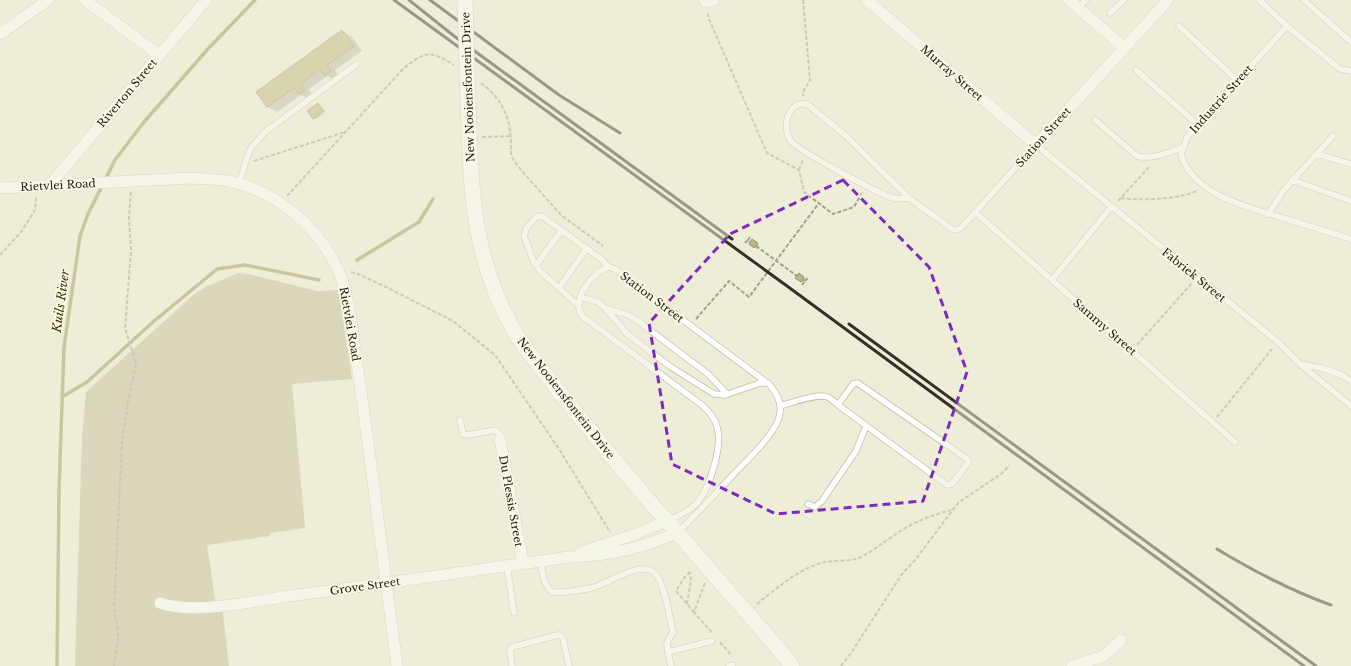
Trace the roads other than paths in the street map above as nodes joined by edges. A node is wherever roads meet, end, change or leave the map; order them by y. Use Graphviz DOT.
graph roads {
  1 [pos="48,0"];
  2 [pos="85,0"];
  3 [pos="206,0"];
  4 [pos="465,0"];
  5 [pos="867,0"];
  6 [pos="1068,0"];
  7 [pos="1124,0"];
  8 [pos="1168,0"];
  9 [pos="1259,0"];
  10 [pos="1304,0"];
  11 [pos="1082,4"];
  12 [pos="1110,13"];
  13 [pos="1179,26"];
  14 [pos="1287,26"];
  15 [pos="0,34"];
  16 [pos="1351,42"];
  17 [pos="1125,48"];
  18 [pos="159,55"];
  19 [pos="358,64"];
  20 [pos="1136,70"];
  21 [pos="1351,71"];
  22 [pos="1238,81"];
  23 [pos="1095,120"];
  24 [pos="1198,125"];
  25 [pos="1333,136"];
  26 [pos="1036,145"];
  27 [pos="1182,148"];
  28 [pos="1317,154"];
  29 [pos="1351,164"];
  30 [pos="1292,180"];
  31 [pos="239,184"];
  32 [pos="48,186"];
  33 [pos="0,188"];
  34 [pos="909,198"];
  35 [pos="1351,201"];
  36 [pos="1111,207"];
  37 [pos="975,212"];
  38 [pos="1268,214"];
  39 [pos="562,230"];
  40 [pos="1351,239"];
  41 [pos="587,248"];
  42 [pos="536,265"];
  43 [pos="609,267"];
  44 [pos="1052,280"];
  45 [pos="559,288"];
  46 [pos="580,298"];
  47 [pos="578,305"];
  48 [pos="605,308"];
  49 [pos="1300,364"];
  50 [pos="1351,381"];
  51 [pos="768,383"];
  52 [pos="727,394"];
  53 [pos="838,405"];
  54 [pos="780,406"];
  55 [pos="1351,406"];
  56 [pos="460,420"];
  57 [pos="866,426"];
  58 [pos="500,439"];
  59 [pos="1235,442"];
  60 [pos="808,504"];
  61 [pos="667,521"];
  62 [pos="678,532"];
  63 [pos="569,556"];
  64 [pos="541,561"];
  65 [pos="522,563"];
  66 [pos="507,566"];
  67 [pos="386,584"];
  68 [pos="160,603"];
  69 [pos="514,613"];
  70 [pos="1121,640"];
  71 [pos="712,641"];
  72 [pos="668,652"];
  73 [pos="396,666"];
  74 [pos="512,666"];
  75 [pos="570,666"];
  76 [pos="671,666"];
  77 [pos="792,666"];
  78 [pos="1072,666"];
  1 -- 15 [label="street"];
  2 -- 18 [label="street"];
  3 -- 18 [label="street, Riverton Street"];
  4 -- 61 [label="street, New Nooiensfontein Drive, bridge"];
  5 -- 26 [label="street, Murray Street"];
  6 -- 11 [label="street"];
  7 -- 12 [label="lane"];
  8 -- 17 [label="street, Station Street"];
  9 -- 14 [label="lane"];
  10 -- 16 [label="lane"];
  11 -- 17 [label="street"];
  13 -- 22 [label="lane"];
  14 -- 21 [label="lane"];
  14 -- 22 [label="lane, Industrie Street"];
  17 -- 26 [label="street, Station Street"];
  18 -- 32 [label="street, Riverton Street"];
  19 -- 31 [label="lane"];
  20 -- 24 [label="lane"];
  22 -- 24 [label="lane, Industrie Street"];
  23 -- 27 [label="lane"];
  24 -- 27 [label="lane, Industrie Street"];
  25 -- 28 [label="lane"];
  26 -- 36 [label="lane, Fabriek Street"];
  26 -- 37 [label="lane, Station Street"];
  27 -- 38 [label="lane"];
  28 -- 29 [label="lane"];
  28 -- 30 [label="lane"];
  30 -- 35 [label="lane"];
  30 -- 38 [label="lane"];
  31 -- 32 [label="street, Rietvlei Road"];
  31 -- 67 [label="street, Rietvlei Road"];
  32 -- 33 [label="street, Rietvlei Road"];
  34 -- 34 [label="lane, Station Street"];
  34 -- 37 [label="lane, Station Street"];
  36 -- 44 [label="lane"];
  36 -- 49 [label="lane, Fabriek Street"];
  37 -- 44 [label="lane, Sammy Street"];
  38 -- 40 [label="lane"];
  39 -- 41 [label="lane"];
  39 -- 42 [label="lane"];
  39 -- 42 [label="lane"];
  41 -- 43 [label="lane"];
  41 -- 45 [label="lane"];
  42 -- 45 [label="lane"];
  43 -- 46 [label="lane, Station Street"];
  43 -- 51 [label="lane, Station Street"];
  44 -- 59 [label="lane, Sammy Street"];
  45 -- 47 [label="lane"];
  46 -- 47 [label="lane, Station Street"];
  46 -- 48 [label="lane"];
  47 -- 61 [label="lane"];
  48 -- 52 [label="lane"];
  48 -- 52 [label="lane"];
  49 -- 50 [label="lane"];
  49 -- 55 [label="lane, Fabriek Street"];
  51 -- 52 [label="lane"];
  51 -- 54 [label="lane, Station Street"];
  53 -- 54 [label="lane"];
  53 -- 57 [label="lane"];
  53 -- 57 [label="lane"];
  54 -- 62 [label="lane"];
  56 -- 58 [label="lane"];
  57 -- 60 [label="lane"];
  58 -- 65 [label="street, Du Plessis Street"];
  61 -- 62 [label="street, New Nooiensfontein Drive"];
  61 -- 63 [label="street, Grove Street"];
  62 -- 63 [label="street, Grove Street"];
  62 -- 77 [label="street, New Nooiensfontein Drive"];
  63 -- 64 [label="street, Grove Street"];
  64 -- 65 [label="street, Grove Street"];
  64 -- 72 [label="lane"];
  65 -- 66 [label="street, Grove Street"];
  66 -- 67 [label="street, Grove Street"];
  66 -- 69 [label="lane"];
  67 -- 68 [label="street, Grove Street"];
  67 -- 73 [label="street, Rietvlei Road"];
  70 -- 78 [label="street"];
  71 -- 72 [label="lane"];
  72 -- 76 [label="lane"];
  74 -- 75 [label="lane"];
}
